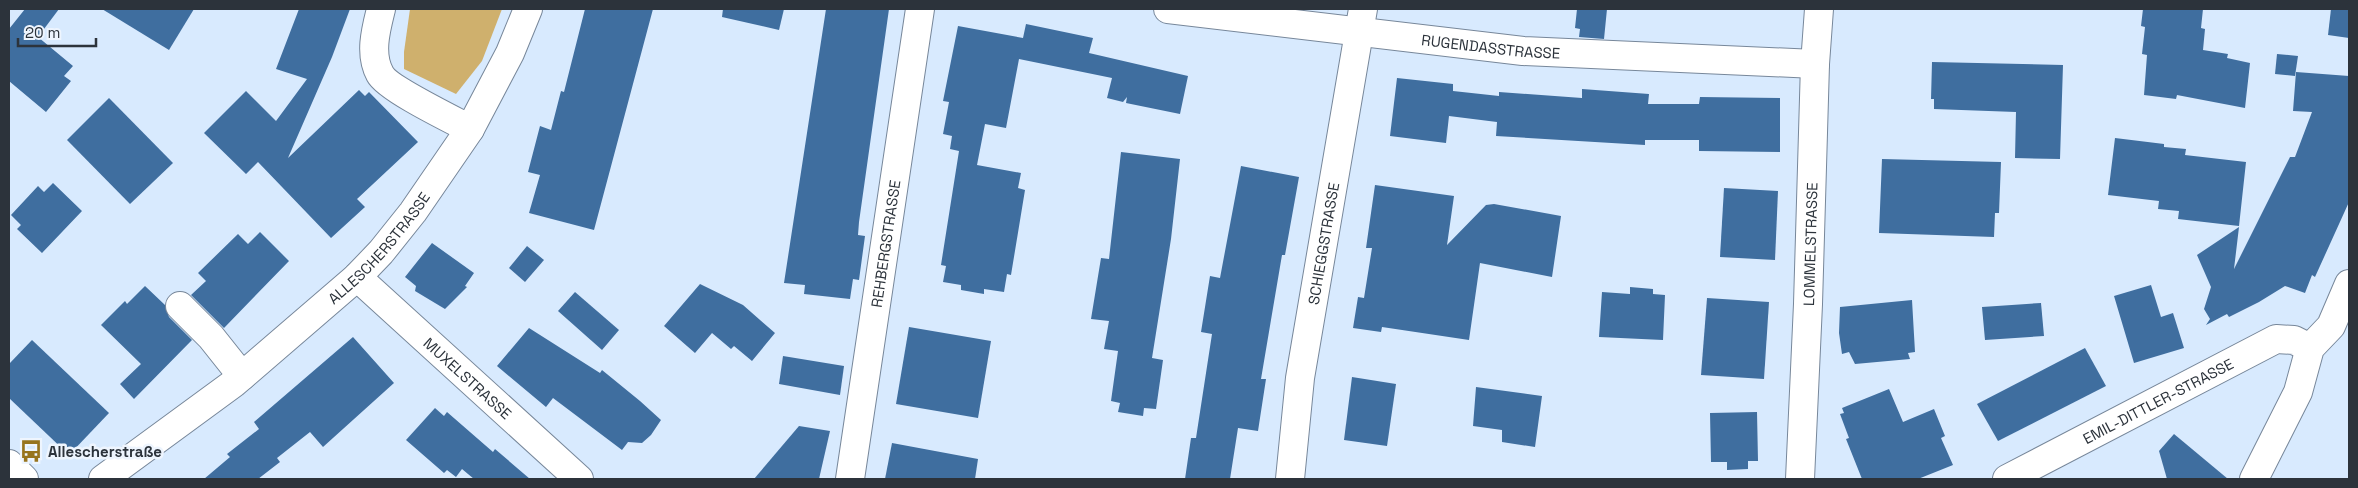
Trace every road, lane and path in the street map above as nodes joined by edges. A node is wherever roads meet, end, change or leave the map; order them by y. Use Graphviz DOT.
graph roads {
  1 [pos="382,9"];
  2 [pos="528,9"];
  3 [pos="920,9"];
  4 [pos="1168,9"];
  5 [pos="1820,9"];
  6 [pos="1361,20"];
  7 [pos="1815,64"];
  8 [pos="470,129"];
  9 [pos="357,277"];
  10 [pos="2349,284"];
  11 [pos="180,306"];
  12 [pos="2310,348"];
  13 [pos="242,376"];
  14 [pos="9,464"];
  15 [pos="24,479"];
  16 [pos="103,479"];
  17 [pos="579,479"];
  18 [pos="850,479"];
  19 [pos="1290,479"];
  20 [pos="1800,479"];
  21 [pos="2007,479"];
  22 [pos="2254,479"];
  1 -- 8 [label="street"];
  2 -- 8 [label="street, ALLESCHERSTRASSE"];
  3 -- 18 [label="street, REHBERGSTRASSE"];
  4 -- 6 [label="street, RUGENDASSTRASSE"];
  5 -- 7 [label="street, LOMMELSTRASSE"];
  6 -- 7 [label="street, RUGENDASSTRASSE"];
  6 -- 19 [label="street, SCHIEGGSTRASSE"];
  7 -- 20 [label="street, LOMMELSTRASSE"];
  8 -- 9 [label="street, ALLESCHERSTRASSE"];
  9 -- 13 [label="street, ALLESCHERSTRASSE"];
  9 -- 17 [label="street, MUXELSTRASSE"];
  10 -- 12 [label="street"];
  11 -- 13 [label="street"];
  12 -- 21 [label="street, EMIL-DITTLER-STRASSE"];
  12 -- 22 [label="street"];
  13 -- 16 [label="street, ALLESCHERSTRASSE"];
  14 -- 15 [label="street"];
}
